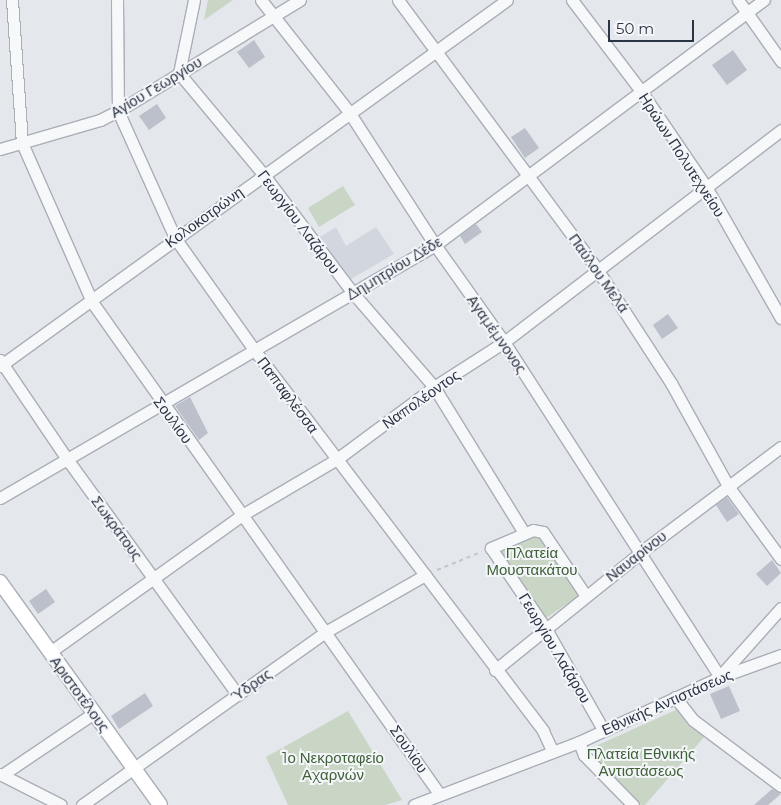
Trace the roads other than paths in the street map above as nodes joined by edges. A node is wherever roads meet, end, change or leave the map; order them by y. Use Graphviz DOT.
graph roads {
  1 [pos="12,0"];
  2 [pos="117,0"];
  3 [pos="194,0"];
  4 [pos="261,0"];
  5 [pos="300,0"];
  6 [pos="398,0"];
  7 [pos="507,0"];
  8 [pos="572,0"];
  9 [pos="738,0"];
  10 [pos="764,0"];
  11 [pos="746,12"];
  12 [pos="275,18"];
  13 [pos="437,50"];
  14 [pos="781,61"];
  15 [pos="179,73"];
  16 [pos="641,91"];
  17 [pos="118,111"];
  18 [pos="349,112"];
  19 [pos="781,130"];
  20 [pos="22,143"];
  21 [pos="0,149"];
  22 [pos="264,175"];
  23 [pos="528,176"];
  24 [pos="705,185"];
  25 [pos="174,238"];
  26 [pos="435,245"];
  27 [pos="598,269"];
  28 [pos="353,293"];
  29 [pos="92,302"];
  30 [pos="781,318"];
  31 [pos="504,342"];
  32 [pos="255,351"];
  33 [pos="1,363"];
  34 [pos="434,387"];
  35 [pos="162,405"];
  36 [pos="781,447"];
  37 [pos="67,459"];
  38 [pos="337,460"];
  39 [pos="728,486"];
  40 [pos="0,498"];
  41 [pos="242,515"];
  42 [pos="524,533"];
  43 [pos="641,552"];
  44 [pos="781,559"];
  45 [pos="425,575"];
  46 [pos="154,578"];
  47 [pos="0,582"];
  48 [pos="586,596"];
  49 [pos="781,608"];
  50 [pos="546,629"];
  51 [pos="327,632"];
  52 [pos="50,652"];
  53 [pos="781,655"];
  54 [pos="495,670"];
  55 [pos="720,677"];
  56 [pos="238,695"];
  57 [pos="676,697"];
  58 [pos="94,713"];
  59 [pos="604,730"];
  60 [pos="578,742"];
  61 [pos="553,752"];
  62 [pos="132,766"];
  63 [pos="1,774"];
  64 [pos="781,786"];
  65 [pos="440,795"];
  66 [pos="85,804"];
  67 [pos="61,805"];
  68 [pos="160,805"];
  69 [pos="414,805"];
  70 [pos="633,805"];
  1 -- 20 [label="street, Σουλίου"];
  2 -- 17 [label="street, Παπαφλέσσα"];
  3 -- 15 [label="street"];
  4 -- 12 [label="street, Αγαμέμνονος"];
  5 -- 12 [label="street, Αγίου Γεωργίου"];
  6 -- 13 [label="street, Παύλου Μελά"];
  7 -- 13 [label="street, Κολοκοτρώνη"];
  8 -- 16 [label="street, Ηρώων Πολυτεχνείου"];
  9 -- 11 [label="street"];
  10 -- 11 [label="street, Δημητρίου Δέδε"];
  11 -- 14 [label="street"];
  11 -- 16 [label="street, Δημητρίου Δέδε"];
  12 -- 15 [label="street, Αγίου Γεωργίου"];
  12 -- 18 [label="street, Αγαμέμνονος"];
  13 -- 18 [label="street, Κολοκοτρώνη"];
  13 -- 23 [label="street, Παύλου Μελά"];
  15 -- 17 [label="street, Αγίου Γεωργίου"];
  15 -- 22 [label="street, Γεωργίου Λαζάρου"];
  16 -- 23 [label="street, Δημητρίου Δέδε"];
  16 -- 24 [label="street, Ηρώων Πολυτεχνείου"];
  17 -- 20 [label="street, Αγίου Γεωργίου"];
  17 -- 25 [label="street, Παπαφλέσσα"];
  18 -- 22 [label="street, Κολοκοτρώνη"];
  18 -- 26 [label="street, Αγαμέμνονος"];
  19 -- 24 [label="street, Ναπολέοντος"];
  20 -- 21 [label="street, Αγίου Γεωργίου"];
  20 -- 29 [label="street, Σουλίου"];
  22 -- 25 [label="street, Κολοκοτρώνη"];
  22 -- 28 [label="street, Γεωργίου Λαζάρου"];
  23 -- 26 [label="street, Δημητρίου Δέδε"];
  23 -- 27 [label="street, Παύλου Μελά"];
  24 -- 27 [label="street, Ναπολέοντος"];
  24 -- 30 [label="street, Ηρώων Πολυτεχνείου"];
  25 -- 29 [label="street, Κολοκοτρώνη"];
  25 -- 32 [label="street, Παπαφλέσσα"];
  26 -- 28 [label="street, Δημητρίου Δέδε"];
  26 -- 31 [label="street, Αγαμέμνονος"];
  27 -- 31 [label="street, Ναπολέοντος"];
  27 -- 39 [label="street, Παύλου Μελά"];
  28 -- 32 [label="street, Δημητρίου Δέδε"];
  28 -- 34 [label="street, Γεωργίου Λαζάρου"];
  29 -- 33 [label="street, Κολοκοτρώνη"];
  29 -- 35 [label="street, Σουλίου"];
  31 -- 34 [label="street, Ναπολέοντος"];
  31 -- 43 [label="street, Αγαμέμνονος"];
  32 -- 35 [label="street, Δημητρίου Δέδε"];
  32 -- 38 [label="street, Παπαφλέσσα"];
  33 -- 37 [label="street, Σωκράτους"];
  34 -- 38 [label="street, Ναπολέοντος"];
  34 -- 42 [label="street, Γεωργίου Λαζάρου"];
  35 -- 37 [label="street, Δημητρίου Δέδε"];
  35 -- 41 [label="street, Σουλίου"];
  36 -- 39 [label="street, Ναυαρίνου"];
  37 -- 40 [label="street, Δημητρίου Δέδε"];
  37 -- 46 [label="street, Σωκράτους"];
  38 -- 41 [label="street, Ναπολέοντος"];
  38 -- 45 [label="street, Παπαφλέσσα"];
  39 -- 43 [label="street, Ναυαρίνου"];
  39 -- 44 [label="street, Παύλου Μελά"];
  41 -- 46 [label="street, Ναπολέοντος"];
  41 -- 51 [label="street, Σουλίου"];
  42 -- 48 [label="street"];
  42 -- 50 [label="street, Γεωργίου Λαζάρου"];
  43 -- 48 [label="street, Ναυαρίνου"];
  43 -- 55 [label="street, Αγαμέμνονος"];
  45 -- 51 [label="street, Ύδρας"];
  45 -- 54 [label="street, Παπαφλέσσα"];
  46 -- 52 [label="street, Ναπολέοντος"];
  46 -- 56 [label="street, Σωκράτους"];
  47 -- 52 [label="main road, Αριστοτέλους"];
  48 -- 50 [label="street, Ναυαρίνου"];
  49 -- 55 [label="street"];
  50 -- 54 [label="street, Ναυαρίνου"];
  50 -- 59 [label="street, Γεωργίου Λαζάρου"];
  51 -- 56 [label="street, Ύδρας"];
  51 -- 65 [label="street, Σουλίου"];
  52 -- 58 [label="main road, Αριστοτέλους"];
  53 -- 55 [label="street, Εθνικής Αντιστάσεως"];
  54 -- 61 [label="street, Παπαφλέσσα"];
  55 -- 57 [label="street, Εθνικής Αντιστάσεως"];
  56 -- 62 [label="street, Ύδρας"];
  57 -- 59 [label="street, Εθνικής Αντιστάσεως"];
  57 -- 64 [label="street"];
  58 -- 62 [label="main road, Αριστοτέλους"];
  58 -- 63 [label="street"];
  59 -- 60 [label="street, Εθνικής Αντιστάσεως"];
  60 -- 61 [label="street, Εθνικής Αντιστάσεως"];
  60 -- 70 [label="street"];
  61 -- 65 [label="street, Εθνικής Αντιστάσεως"];
  62 -- 66 [label="street, Ύδρας"];
  62 -- 68 [label="main road, Αριστοτέλους"];
  63 -- 67 [label="street"];
  65 -- 69 [label="street, Εθνικής Αντιστάσεως"];
}
